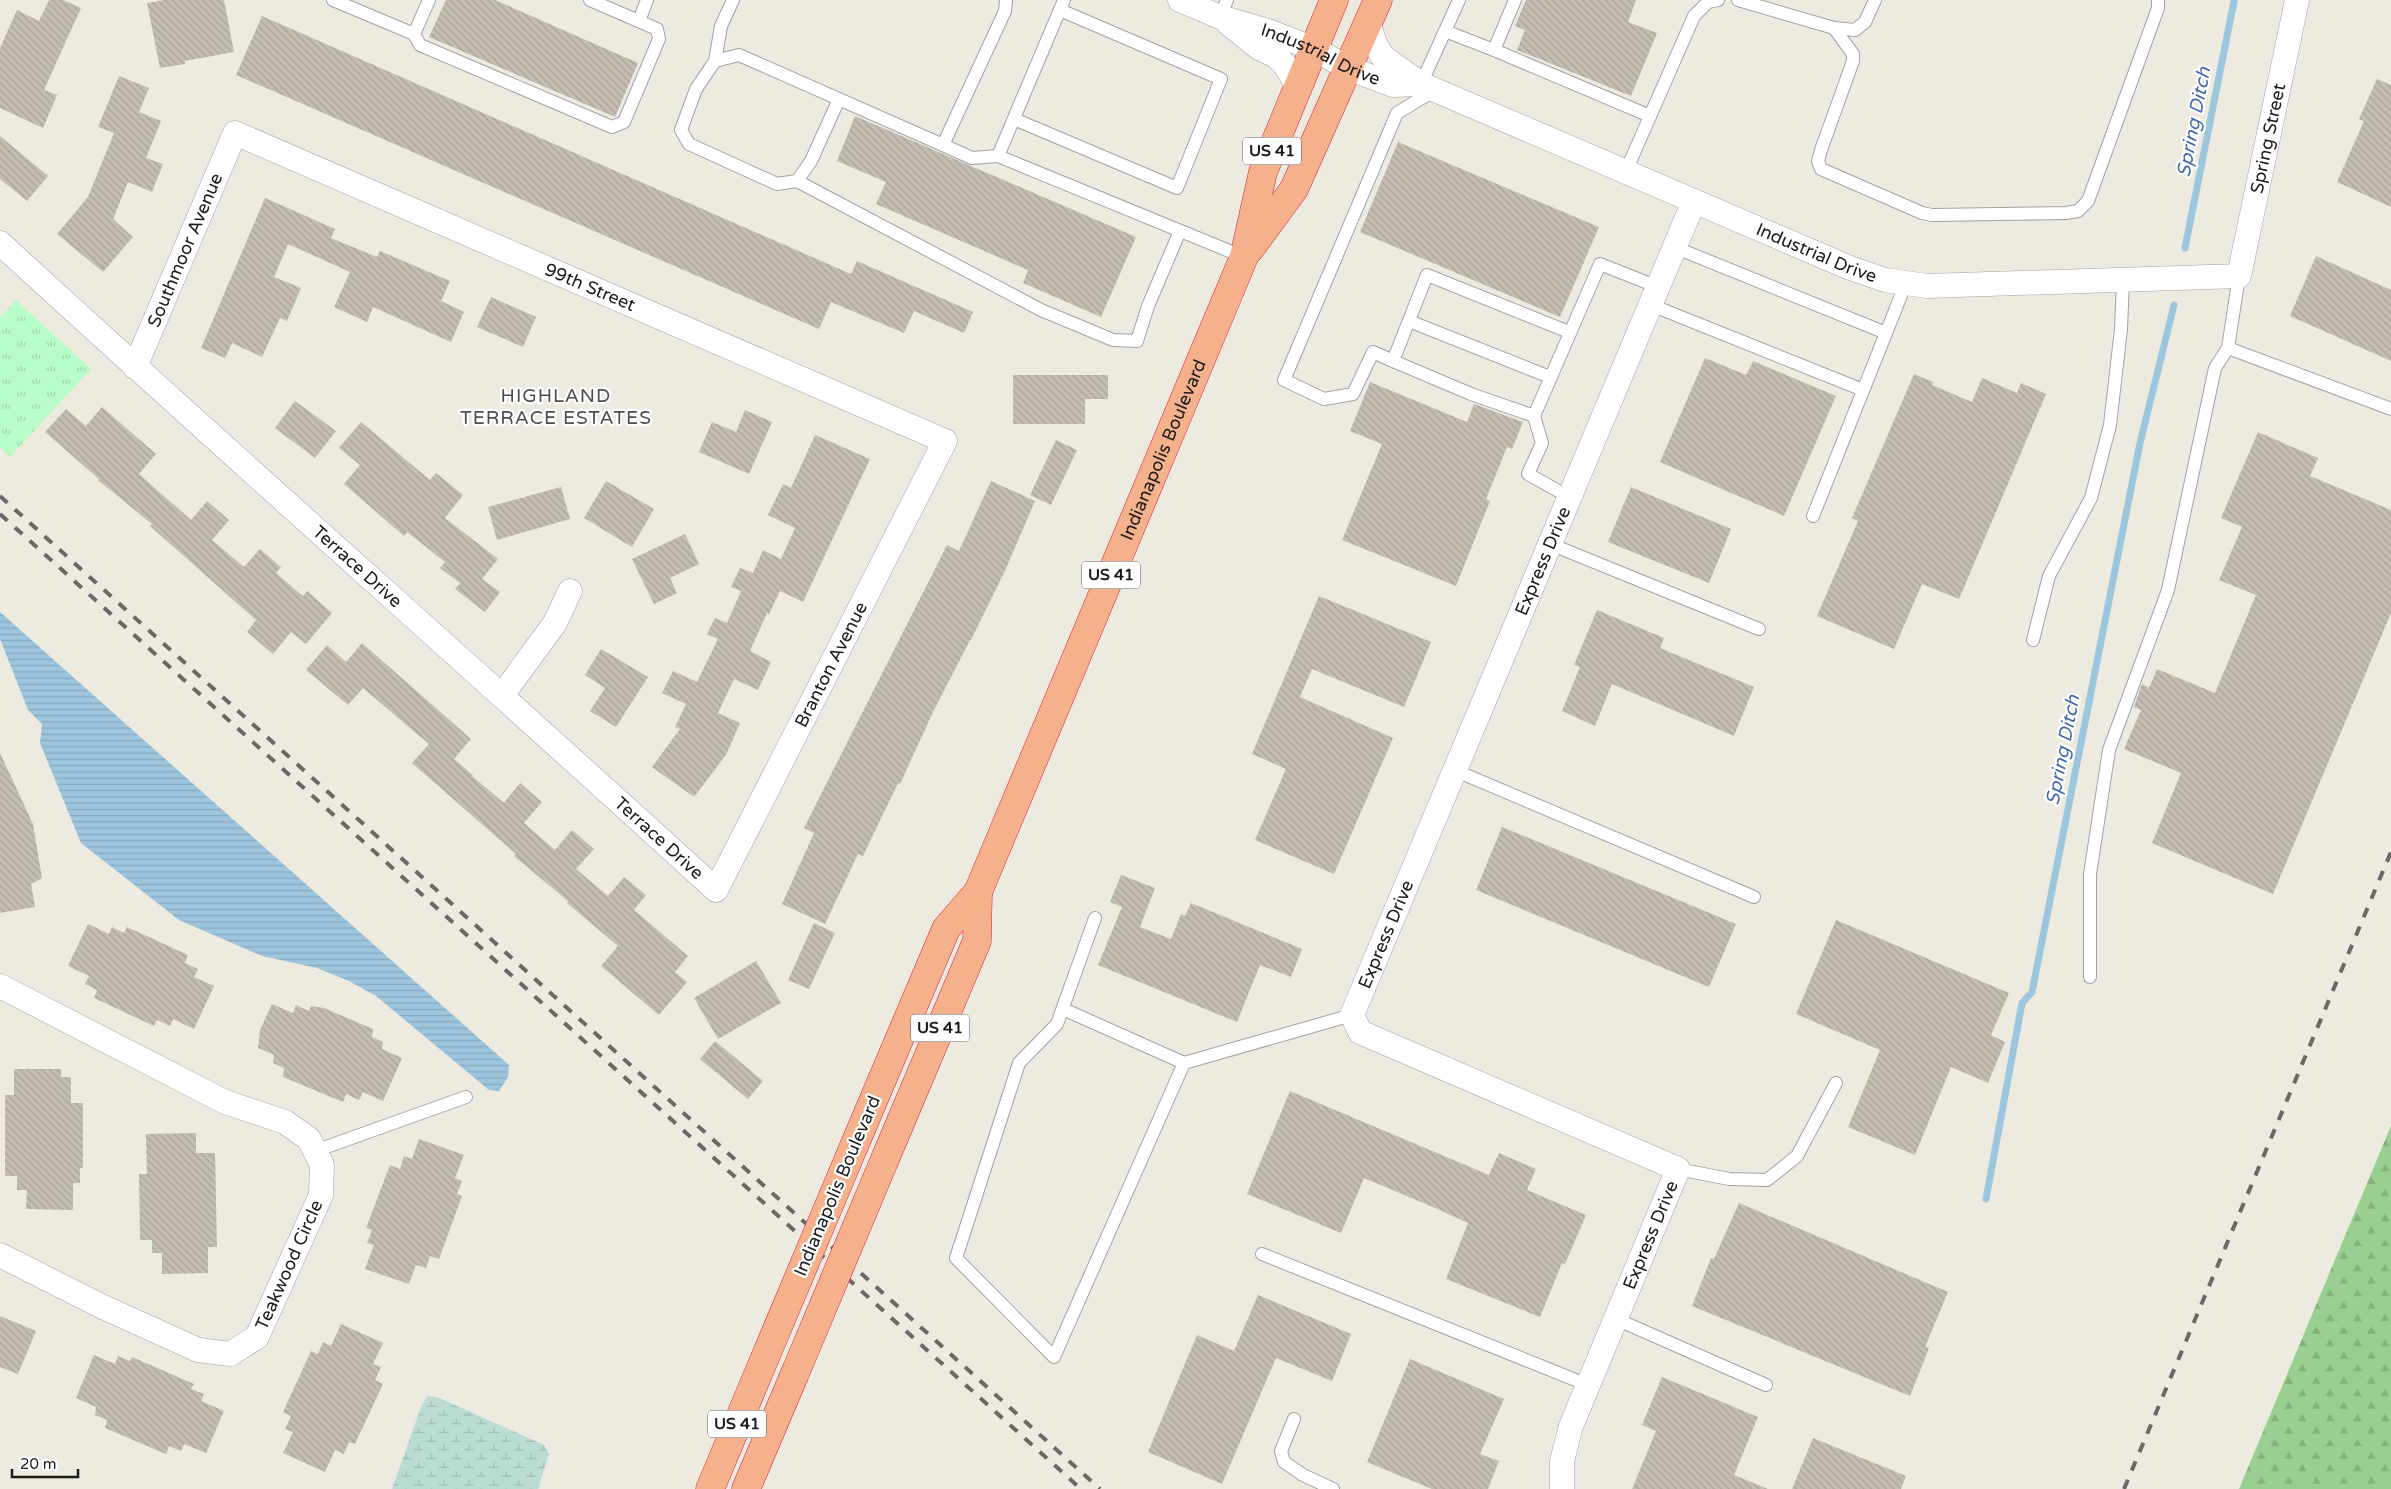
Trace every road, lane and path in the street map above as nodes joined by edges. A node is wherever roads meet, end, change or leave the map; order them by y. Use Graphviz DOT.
graph roads {
  1 [pos="333,0"];
  2 [pos="429,0"];
  3 [pos="590,0"];
  4 [pos="647,0"];
  5 [pos="733,0"];
  6 [pos="1006,0"];
  7 [pos="1180,0"];
  8 [pos="1334,0"];
  9 [pos="1459,0"];
  10 [pos="1515,0"];
  11 [pos="1718,0"];
  12 [pos="1738,0"];
  13 [pos="1875,0"];
  14 [pos="2158,0"];
  15 [pos="2297,0"];
  16 [pos="1062,5"];
  17 [pos="1224,8"];
  18 [pos="1373,11"];
  19 [pos="638,21"];
  20 [pos="1834,28"];
  21 [pos="1445,31"];
  22 [pos="414,34"];
  23 [pos="1314,49"];
  24 [pos="1494,50"];
  25 [pos="716,62"];
  26 [pos="1348,68"];
  27 [pos="1298,87"];
  28 [pos="1428,87"];
  29 [pos="839,99"];
  30 [pos="1650,116"];
  31 [pos="1014,119"];
  32 [pos="235,133"];
  33 [pos="943,145"];
  34 [pos="998,156"];
  35 [pos="1626,172"];
  36 [pos="797,181"];
  37 [pos="1694,201"];
  38 [pos="1180,231"];
  39 [pos="0,243"];
  40 [pos="1674,247"];
  41 [pos="1244,257"];
  42 [pos="2239,276"];
  43 [pos="2123,280"];
  44 [pos="1906,283"];
  45 [pos="1654,296"];
  46 [pos="1409,321"];
  47 [pos="1569,332"];
  48 [pos="1886,333"];
  49 [pos="2228,348"];
  50 [pos="1393,360"];
  51 [pos="135,367"];
  52 [pos="1550,377"];
  53 [pos="1863,390"];
  54 [pos="2391,409"];
  55 [pos="1534,416"];
  56 [pos="946,442"];
  57 [pos="1569,497"];
  58 [pos="1813,516"];
  59 [pos="1550,544"];
  60 [pos="570,591"];
  61 [pos="1759,629"];
  62 [pos="2032,640"];
  63 [pos="503,694"];
  64 [pos="1454,770"];
  65 [pos="716,890"];
  66 [pos="978,892"];
  67 [pos="1754,897"];
  68 [pos="1095,918"];
  69 [pos="2090,977"];
  70 [pos="0,986"];
  71 [pos="1063,1009"];
  72 [pos="1352,1015"];
  73 [pos="1184,1063"];
  74 [pos="1836,1083"];
  75 [pos="466,1097"];
  76 [pos="315,1151"];
  77 [pos="1678,1169"];
  78 [pos="1262,1254"];
  79 [pos="0,1255"];
  80 [pos="1616,1319"];
  81 [pos="1588,1385"];
  82 [pos="1766,1385"];
  83 [pos="1294,1418"];
  84 [pos="710,1489"];
  85 [pos="746,1489"];
  86 [pos="1333,1489"];
  87 [pos="1562,1489"];
  1 -- 22 [label="lane"];
  2 -- 22 [label="lane"];
  3 -- 19 [label="lane"];
  4 -- 19 [label="lane"];
  5 -- 25 [label="lane"];
  6 -- 33 [label="lane"];
  7 -- 17 [label="street, Industrial Drive"];
  8 -- 23 [label="highway, Indianapolis Boulevard / US 41"];
  9 -- 21 [label="lane"];
  10 -- 24 [label="lane"];
  11 -- 30 [label="lane"];
  12 -- 20 [label="lane"];
  13 -- 20 [label="lane"];
  14 -- 20 [label="lane"];
  15 -- 42 [label="street, Spring Street"];
  16 -- 31 [label="lane"];
  16 -- 31 [label="lane"];
  17 -- 23 [label="street, Industrial Drive"];
  17 -- 27 [label="street, Industrial Drive"];
  18 -- 26 [label="highway, Indianapolis Boulevard / US 41"];
  18 -- 28 [label="street, Industrial Drive"];
  19 -- 22 [label="lane"];
  21 -- 24 [label="lane"];
  21 -- 28 [label="lane"];
  23 -- 26 [label="street, Industrial Drive"];
  23 -- 27 [label="highway, Indianapolis Boulevard / US 41"];
  24 -- 30 [label="lane"];
  25 -- 29 [label="lane"];
  25 -- 36 [label="lane"];
  26 -- 28 [label="street, Industrial Drive"];
  26 -- 41 [label="highway, Indianapolis Boulevard / US 41"];
  27 -- 41 [label="highway, Indianapolis Boulevard / US 41"];
  28 -- 35 [label="street, Industrial Drive"];
  28 -- 50 [label="lane"];
  29 -- 33 [label="lane"];
  29 -- 36 [label="lane"];
  30 -- 35 [label="lane"];
  31 -- 34 [label="lane"];
  32 -- 51 [label="street, Southmoor Avenue"];
  32 -- 56 [label="street, 99th Street"];
  33 -- 34 [label="lane"];
  34 -- 38 [label="lane"];
  35 -- 37 [label="street, Industrial Drive"];
  36 -- 38 [label="lane"];
  37 -- 40 [label="street, Express Drive"];
  37 -- 44 [label="street, Industrial Drive"];
  38 -- 41 [label="lane"];
  39 -- 51 [label="street, Terrace Drive"];
  40 -- 45 [label="street, Express Drive"];
  40 -- 48 [label="lane"];
  41 -- 66 [label="highway, Indianapolis Boulevard / US 41"];
  42 -- 43 [label="street, Industrial Drive"];
  42 -- 49 [label="lane"];
  43 -- 44 [label="street, Industrial Drive"];
  43 -- 62 [label="lane"];
  44 -- 48 [label="lane"];
  45 -- 47 [label="lane"];
  45 -- 53 [label="lane"];
  45 -- 57 [label="street, Express Drive"];
  46 -- 47 [label="lane"];
  46 -- 50 [label="lane"];
  46 -- 52 [label="lane"];
  47 -- 52 [label="lane"];
  48 -- 53 [label="lane"];
  49 -- 54 [label="lane"];
  49 -- 69 [label="lane"];
  50 -- 55 [label="lane"];
  51 -- 63 [label="street, Terrace Drive"];
  52 -- 55 [label="lane"];
  53 -- 58 [label="lane"];
  55 -- 57 [label="lane"];
  56 -- 65 [label="street, Branton Avenue"];
  57 -- 59 [label="street, Express Drive"];
  59 -- 61 [label="lane"];
  59 -- 64 [label="street, Express Drive"];
  60 -- 63 [label="street"];
  63 -- 65 [label="street, Terrace Drive"];
  64 -- 67 [label="lane"];
  64 -- 72 [label="street, Express Drive"];
  66 -- 84 [label="highway, Indianapolis Boulevard / US 41, bridge"];
  66 -- 85 [label="highway, Indianapolis Boulevard / US 41, bridge"];
  68 -- 71 [label="lane"];
  70 -- 76 [label="street, Teakwood Circle"];
  71 -- 73 [label="lane"];
  71 -- 73 [label="lane"];
  72 -- 73 [label="lane"];
  72 -- 77 [label="street, Express Drive"];
  74 -- 77 [label="lane"];
  75 -- 76 [label="lane"];
  76 -- 79 [label="street, Teakwood Circle"];
  77 -- 80 [label="street, Express Drive"];
  78 -- 81 [label="lane"];
  80 -- 81 [label="street, Express Drive"];
  80 -- 82 [label="lane"];
  81 -- 87 [label="street, Express Drive"];
  83 -- 86 [label="lane"];
}
